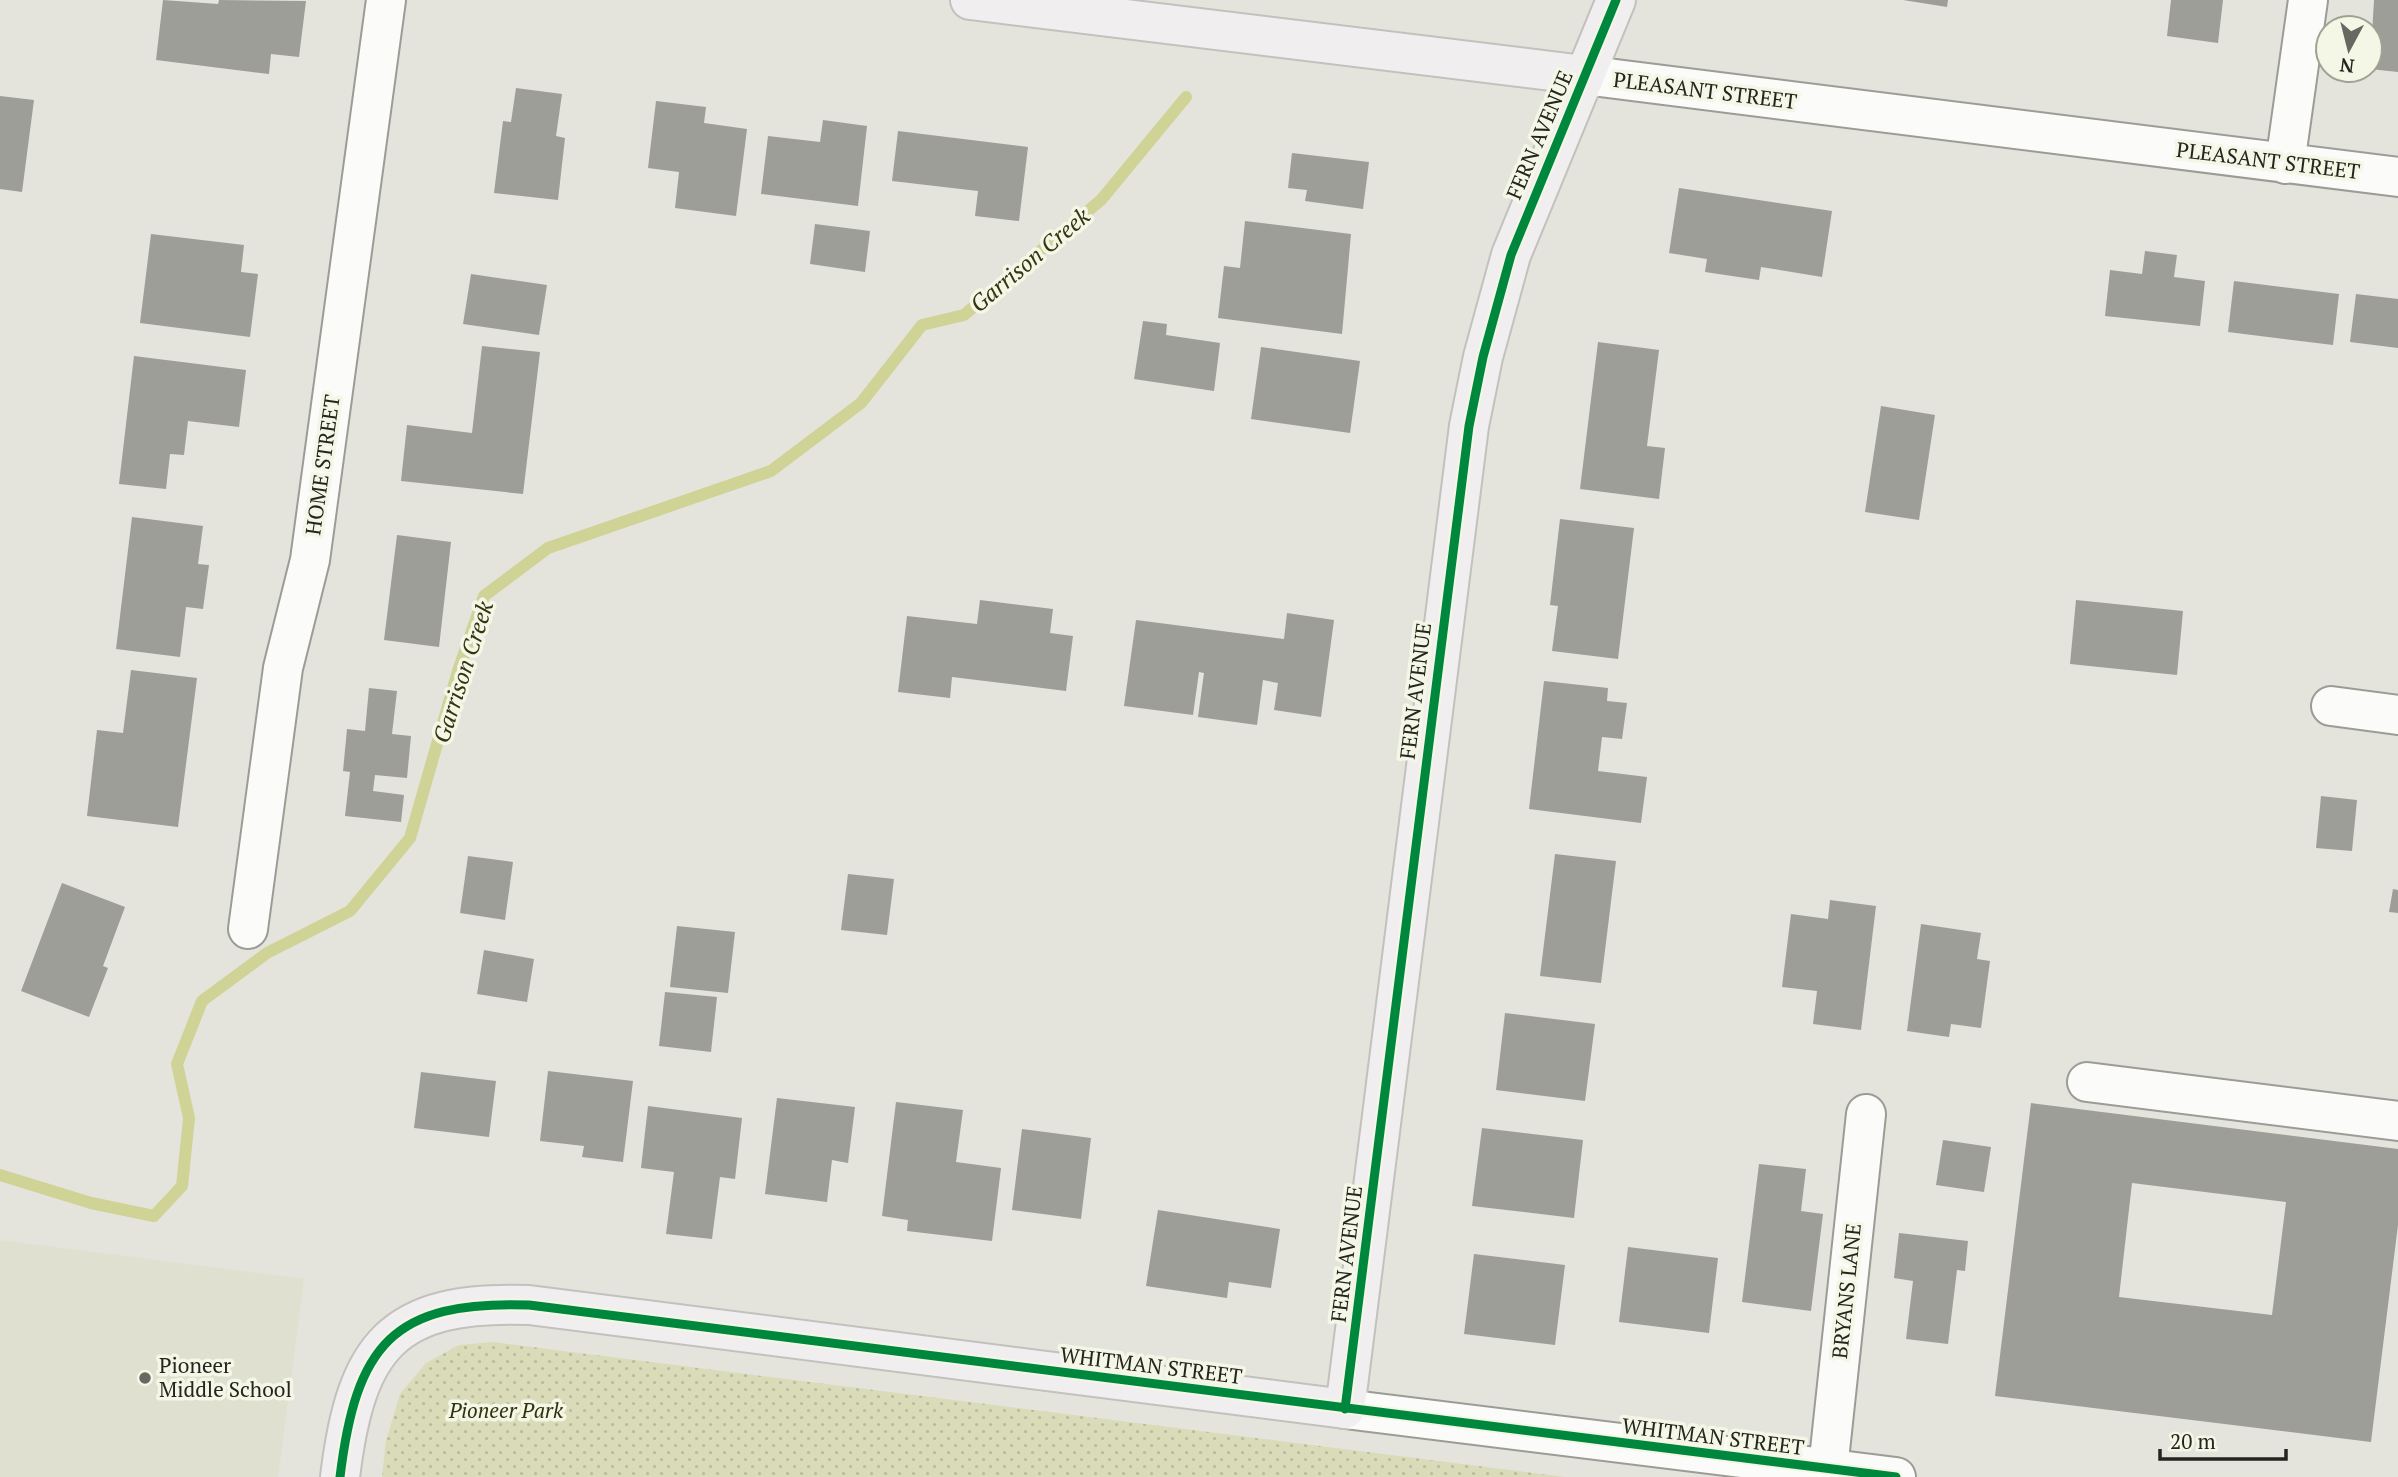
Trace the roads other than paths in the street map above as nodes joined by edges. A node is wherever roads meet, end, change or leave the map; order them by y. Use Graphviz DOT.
graph roads {
  1 [pos="386,0"];
  2 [pos="970,0"];
  3 [pos="1616,0"];
  4 [pos="2308,0"];
  5 [pos="1584,75"];
  6 [pos="2285,164"];
  7 [pos="2398,177"];
  8 [pos="2331,706"];
  9 [pos="2398,715"];
  10 [pos="248,929"];
  11 [pos="2087,1082"];
  12 [pos="1867,1114"];
  13 [pos="2398,1121"];
  14 [pos="1345,1409"];
  15 [pos="1828,1469"];
  16 [pos="340,1477"];
  17 [pos="1896,1477"];
  1 -- 10 [label="street, HOME STREET"];
  2 -- 5 [label="main road, PLEASANT STREET"];
  3 -- 5 [label="main road, FERN AVENUE"];
  4 -- 6 [label="street"];
  5 -- 6 [label="street, PLEASANT STREET"];
  5 -- 14 [label="main road, FERN AVENUE"];
  6 -- 7 [label="street, PLEASANT STREET"];
  8 -- 9 [label="street"];
  11 -- 13 [label="street"];
  12 -- 15 [label="street, BRYANS LANE"];
  14 -- 15 [label="street, WHITMAN STREET"];
  14 -- 16 [label="main road, WHITMAN STREET"];
  15 -- 17 [label="street, WHITMAN STREET"];
}
